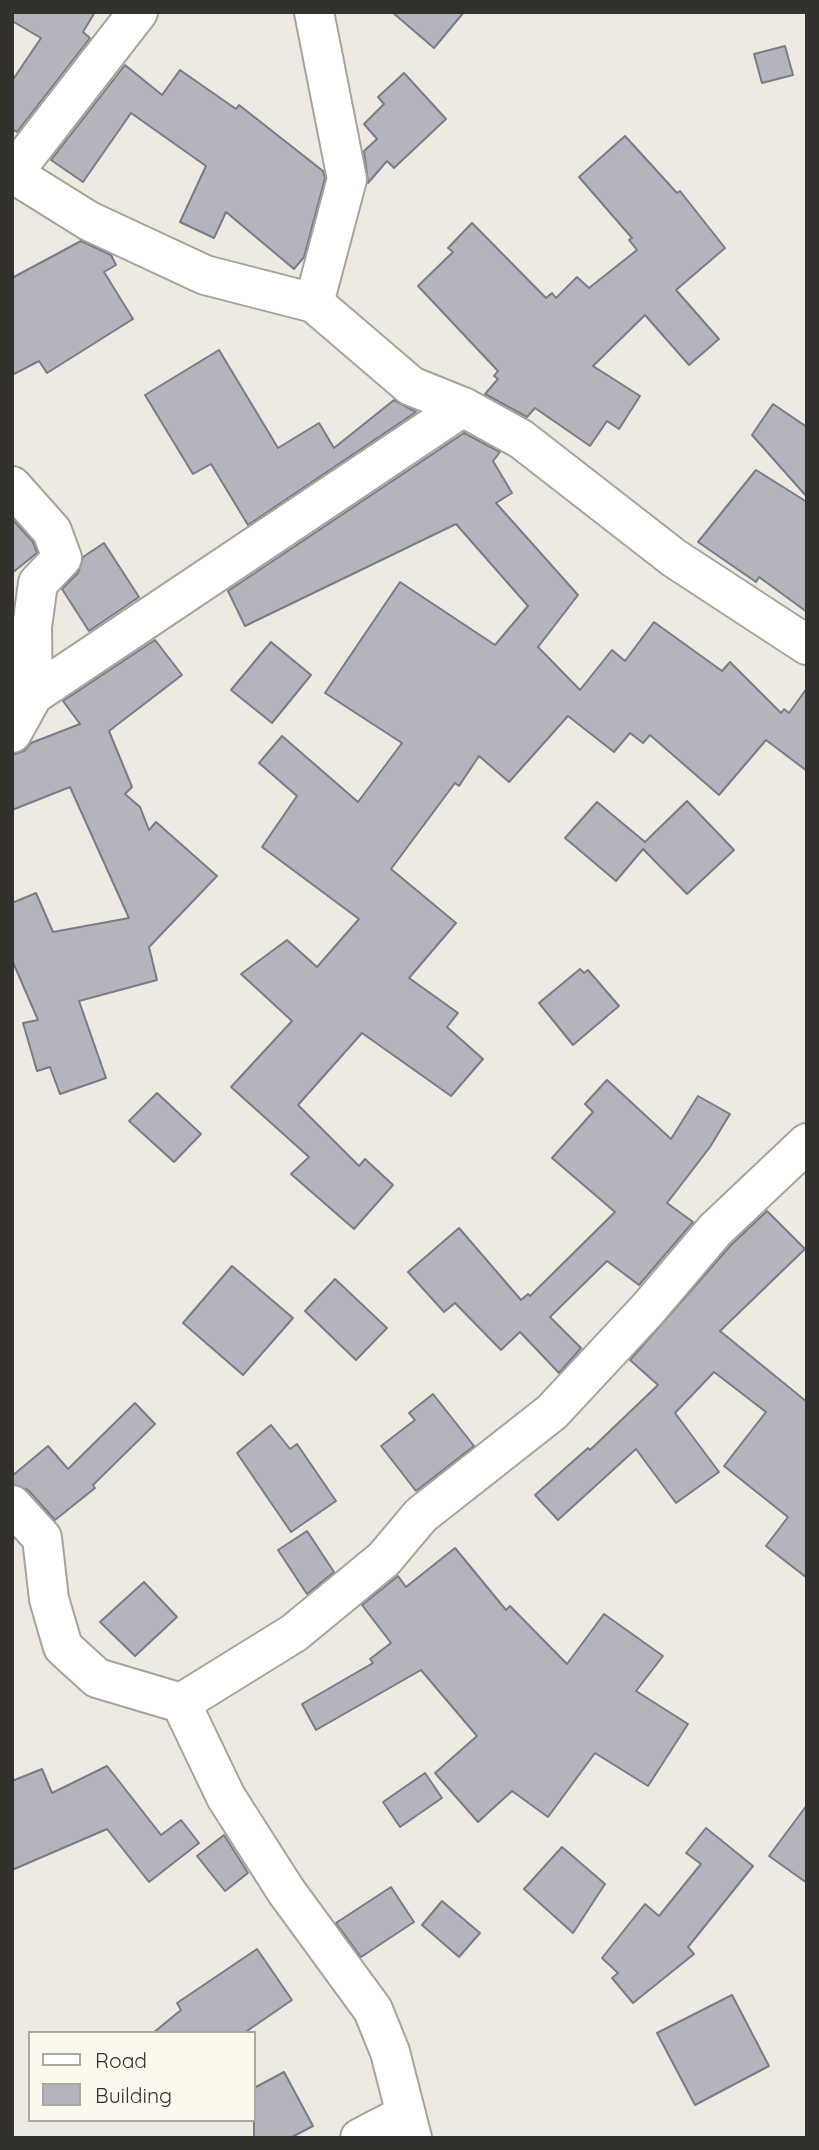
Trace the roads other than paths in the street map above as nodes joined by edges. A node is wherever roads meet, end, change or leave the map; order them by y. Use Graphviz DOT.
graph roads {
  1 [pos="138,12"];
  2 [pos="314,12"];
  3 [pos="13,173"];
  4 [pos="314,303"];
  5 [pos="463,407"];
  6 [pos="12,486"];
  7 [pos="807,645"];
  8 [pos="23,687"];
  9 [pos="12,733"];
  10 [pos="807,1143"];
  11 [pos="12,1505"];
  12 [pos="181,1703"];
  13 [pos="409,2126"];
  14 [pos="360,2138"];
  1 -- 3 [label="street"];
  2 -- 4 [label="street"];
  3 -- 4 [label="street"];
  4 -- 5 [label="street"];
  5 -- 7 [label="street"];
  5 -- 8 [label="street"];
  6 -- 8 [label="street"];
  8 -- 9 [label="street"];
  10 -- 12 [label="street"];
  11 -- 12 [label="street"];
  12 -- 13 [label="street"];
  13 -- 14 [label="street"];
}
